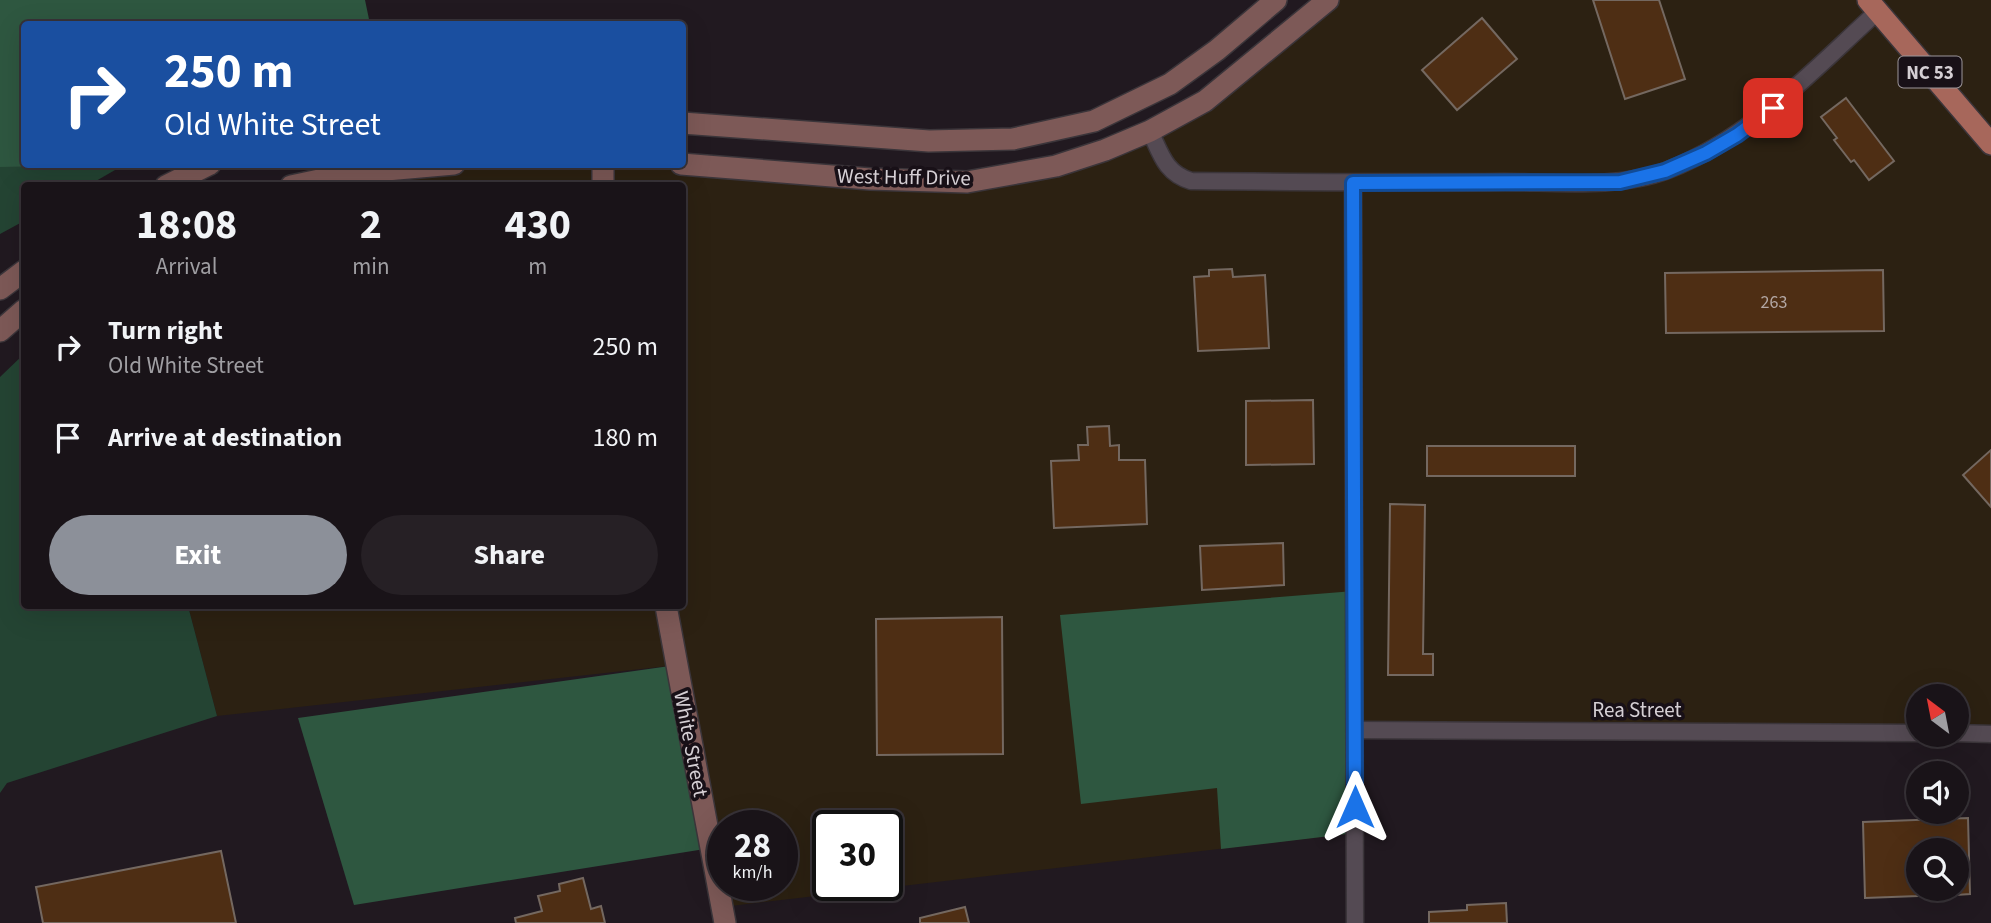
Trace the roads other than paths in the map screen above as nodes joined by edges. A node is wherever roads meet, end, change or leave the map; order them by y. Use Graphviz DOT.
graph roads {
  1 [pos="1276,0"];
  2 [pos="1328,0"];
  3 [pos="1873,5"];
  4 [pos="686,123"];
  5 [pos="1150,131"];
  6 [pos="1991,144"];
  7 [pos="686,164"];
  8 [pos="203,168"];
  9 [pos="409,168"];
  10 [pos="174,182"];
  11 [pos="310,182"];
  12 [pos="1353,183"];
  13 [pos="21,273"];
  14 [pos="0,289"];
  15 [pos="21,313"];
  16 [pos="0,331"];
  17 [pos="667,609"];
  18 [pos="1355,730"];
  19 [pos="1906,733"];
  20 [pos="1969,733"];
  21 [pos="1991,734"];
  22 [pos="725,923"];
  23 [pos="1355,923"];
  1 -- 4 [label="street, West Huff Drive"];
  2 -- 5 [label="street, West Huff Drive"];
  3 -- 6 [label="main road, NC 53"];
  3 -- 12 [label="street"];
  5 -- 7 [label="street, West Huff Drive"];
  5 -- 12 [label="street"];
  8 -- 10 [label="street"];
  9 -- 11 [label="street"];
  12 -- 18 [label="street"];
  13 -- 14 [label="street"];
  15 -- 16 [label="street"];
  17 -- 22 [label="street, White Street"];
  18 -- 19 [label="street, Rea Street"];
  18 -- 23 [label="street"];
  20 -- 21 [label="street"];
}
